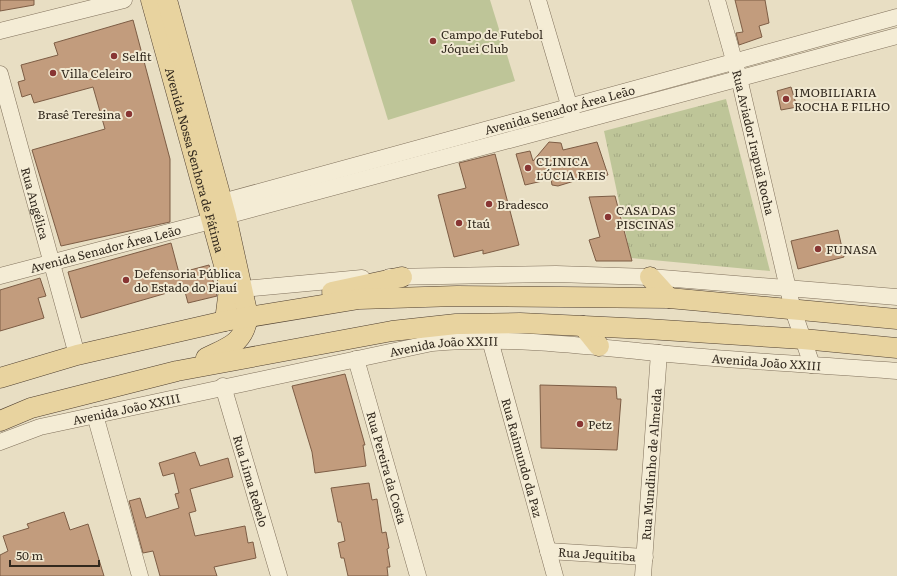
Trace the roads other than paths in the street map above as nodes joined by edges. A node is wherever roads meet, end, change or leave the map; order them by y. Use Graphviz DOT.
graph roads {
  1 [pos="124,0"];
  2 [pos="152,0"];
  3 [pos="167,0"];
  4 [pos="538,0"];
  5 [pos="717,0"];
  6 [pos="897,17"];
  7 [pos="0,31"];
  8 [pos="897,36"];
  9 [pos="735,62"];
  10 [pos="0,74"];
  11 [pos="739,78"];
  12 [pos="569,106"];
  13 [pos="574,122"];
  14 [pos="470,134"];
  15 [pos="476,150"];
  16 [pos="392,155"];
  17 [pos="396,170"];
  18 [pos="336,178"];
  19 [pos="220,213"];
  20 [pos="52,262"];
  21 [pos="0,276"];
  22 [pos="402,277"];
  23 [pos="650,277"];
  24 [pos="787,286"];
  25 [pos="243,289"];
  26 [pos="897,296"];
  27 [pos="669,298"];
  28 [pos="793,310"];
  29 [pos="275,312"];
  30 [pos="248,316"];
  31 [pos="897,319"];
  32 [pos="225,321"];
  33 [pos="583,326"];
  34 [pos="803,339"];
  35 [pos="490,340"];
  36 [pos="599,346"];
  37 [pos="897,348"];
  38 [pos="659,353"];
  39 [pos="78,354"];
  40 [pos="356,359"];
  41 [pos="812,365"];
  42 [pos="897,371"];
  43 [pos="177,372"];
  44 [pos="0,378"];
  45 [pos="223,386"];
  46 [pos="95,415"];
  47 [pos="0,420"];
  48 [pos="0,442"];
  49 [pos="548,551"];
  50 [pos="645,557"];
  51 [pos="140,576"];
  52 [pos="279,576"];
  53 [pos="418,576"];
  54 [pos="555,576"];
  55 [pos="643,576"];
  1 -- 7 [label="street"];
  2 -- 19 [label="main road, Avenida Nossa Senhora de Fátima"];
  3 -- 19 [label="main road, Avenida Nossa Senhora de Fátima"];
  4 -- 12 [label="street"];
  5 -- 9 [label="street, Rua Aviador Irapuã Rocha"];
  6 -- 9 [label="street, Avenida Senador Área Leão"];
  8 -- 11 [label="street, Avenida Senador Área Leão"];
  9 -- 11 [label="street, Rua Aviador Irapuã Rocha"];
  9 -- 12 [label="street, Avenida Senador Área Leão"];
  10 -- 20 [label="street, Rua Angélica"];
  11 -- 13 [label="street, Avenida Senador Área Leão"];
  11 -- 24 [label="street, Rua Aviador Irapuã Rocha"];
  12 -- 13 [label="street"];
  12 -- 14 [label="street, Avenida Senador Área Leão"];
  13 -- 15 [label="street, Avenida Senador Área Leão"];
  14 -- 15 [label="street"];
  14 -- 16 [label="street, Avenida Senador Área Leão"];
  15 -- 17 [label="street, Avenida Senador Área Leão"];
  16 -- 17 [label="street"];
  16 -- 18 [label="street, Avenida Senador Área Leão"];
  17 -- 18 [label="street, Avenida Senador Área Leão"];
  18 -- 19 [label="street, Avenida Senador Área Leão"];
  19 -- 20 [label="street, Avenida Senador Área Leão"];
  19 -- 25 [label="main road, Avenida Nossa Senhora de Fátima"];
  19 -- 32 [label="main road, Avenida Nossa Senhora de Fátima"];
  20 -- 21 [label="street, Avenida Senador Área Leão"];
  20 -- 39 [label="street, Rua Angélica"];
  22 -- 23 [label="street"];
  22 -- 25 [label="street"];
  22 -- 29 [label="main road"];
  23 -- 24 [label="street"];
  23 -- 27 [label="main road"];
  24 -- 26 [label="street"];
  24 -- 28 [label="street, Rua Aviador Irapuã Rocha"];
  25 -- 30 [label="main road, Avenida Nossa Senhora de Fátima"];
  27 -- 28 [label="main road"];
  27 -- 29 [label="main road"];
  28 -- 31 [label="main road"];
  28 -- 34 [label="street, Rua Aviador Irapuã Rocha"];
  29 -- 30 [label="main road"];
  30 -- 32 [label="main road"];
  30 -- 43 [label="main road"];
  32 -- 39 [label="main road"];
  33 -- 34 [label="main road, Avenida João XXIII"];
  33 -- 36 [label="main road"];
  33 -- 43 [label="main road, Avenida João XXIII"];
  34 -- 37 [label="main road, Avenida João XXIII"];
  34 -- 41 [label="street, Rua Aviador Irapuã Rocha"];
  35 -- 36 [label="street, Avenida João XXIII"];
  35 -- 40 [label="street, Avenida João XXIII"];
  35 -- 49 [label="street, Rua Raimundo da Paz"];
  36 -- 38 [label="street, Avenida João XXIII"];
  38 -- 41 [label="street, Avenida João XXIII"];
  38 -- 50 [label="street, Rua Mundinho de Almeida"];
  39 -- 44 [label="main road"];
  40 -- 45 [label="street, Avenida João XXIII"];
  40 -- 53 [label="street, Rua Pereira da Costa"];
  41 -- 42 [label="street, Avenida João XXIII"];
  43 -- 47 [label="main road, Avenida João XXIII"];
  45 -- 46 [label="street, Avenida João XXIII"];
  45 -- 52 [label="street, Rua Lima Rebelo"];
  46 -- 48 [label="street, Avenida João XXIII"];
  46 -- 51 [label="street"];
  49 -- 50 [label="street, Rua Jequitiba"];
  49 -- 54 [label="street, Rua Raimundo da Paz"];
  50 -- 55 [label="street, Rua Mundinho de Almeida"];
}
